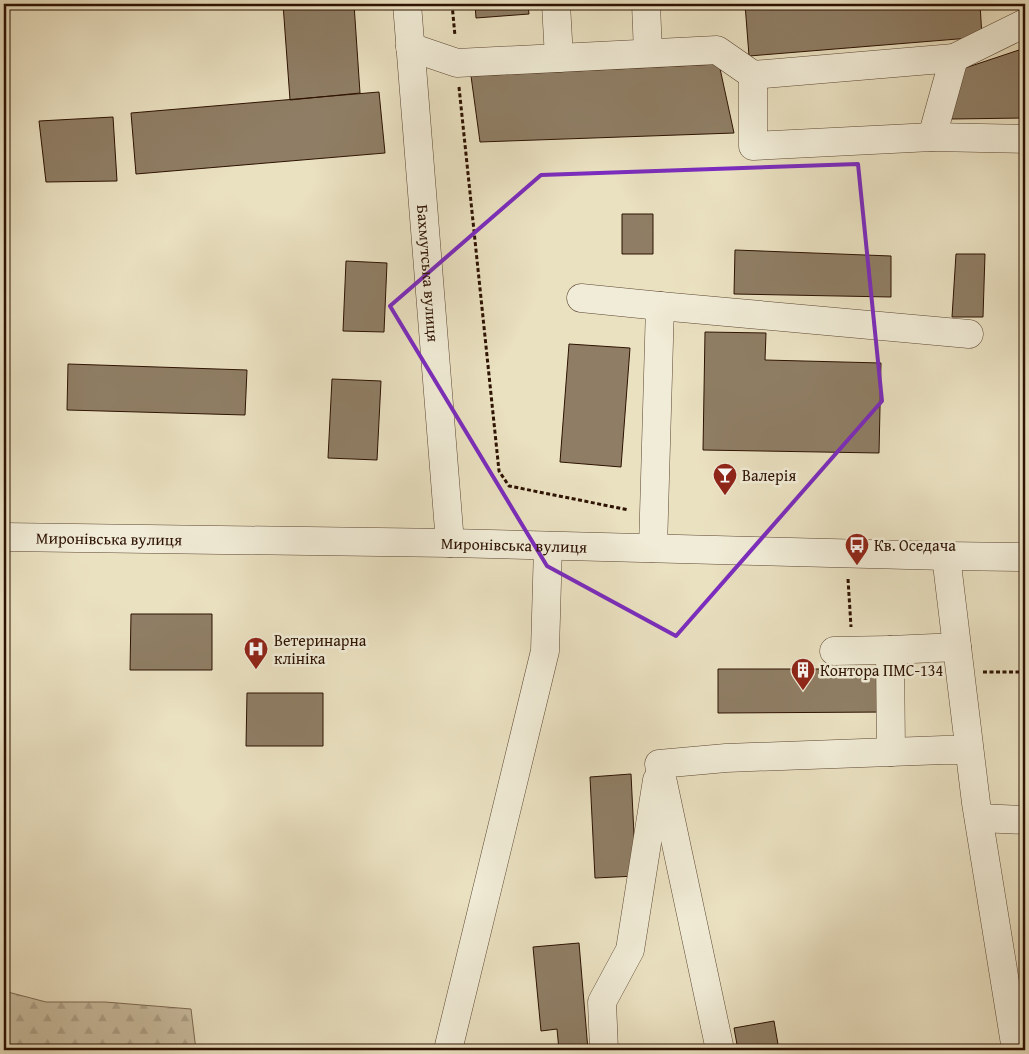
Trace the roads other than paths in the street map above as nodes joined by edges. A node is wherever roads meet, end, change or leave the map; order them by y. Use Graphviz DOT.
graph roads {
  1 [pos="407,4"];
  2 [pos="556,4"];
  3 [pos="646,4"];
  4 [pos="1025,24"];
  5 [pos="410,47"];
  6 [pos="648,53"];
  7 [pos="559,58"];
  8 [pos="954,58"];
  9 [pos="753,75"];
  10 [pos="932,137"];
  11 [pos="1025,139"];
  12 [pos="581,298"];
  13 [pos="660,306"];
  14 [pos="969,334"];
  15 [pos="4,537"];
  16 [pos="450,543"];
  17 [pos="548,546"];
  18 [pos="653,548"];
  19 [pos="946,556"];
  20 [pos="1025,557"];
  21 [pos="843,650"];
  22 [pos="890,650"];
  23 [pos="958,659"];
  24 [pos="969,750"];
  25 [pos="891,752"];
  26 [pos="659,764"];
  27 [pos="979,818"];
  28 [pos="1025,820"];
  29 [pos="448,1050"];
  30 [pos="604,1050"];
  31 [pos="720,1050"];
  32 [pos="1016,1050"];
  1 -- 5 [label="street, Бахмутська вулиця"];
  2 -- 7 [label="street"];
  3 -- 6 [label="street"];
  4 -- 8 [label="street"];
  5 -- 7 [label="street"];
  5 -- 16 [label="street, Бахмутська вулиця"];
  6 -- 7 [label="street"];
  6 -- 9 [label="street"];
  8 -- 9 [label="street"];
  8 -- 10 [label="street"];
  9 -- 10 [label="street"];
  10 -- 11 [label="street"];
  12 -- 13 [label="street"];
  13 -- 14 [label="street"];
  13 -- 18 [label="street"];
  15 -- 16 [label="street, Миронівська вулиця"];
  16 -- 17 [label="street, Миронівська вулиця"];
  17 -- 18 [label="street, Миронівська вулиця"];
  17 -- 29 [label="street"];
  18 -- 19 [label="street, Миронівська вулиця"];
  19 -- 20 [label="street, Миронівська вулиця"];
  19 -- 23 [label="street"];
  21 -- 22 [label="street"];
  22 -- 23 [label="street"];
  22 -- 25 [label="street"];
  23 -- 24 [label="street"];
  24 -- 25 [label="street"];
  24 -- 27 [label="street"];
  25 -- 26 [label="street"];
  26 -- 30 [label="street"];
  26 -- 31 [label="street"];
  27 -- 28 [label="street"];
  27 -- 32 [label="street"];
}
